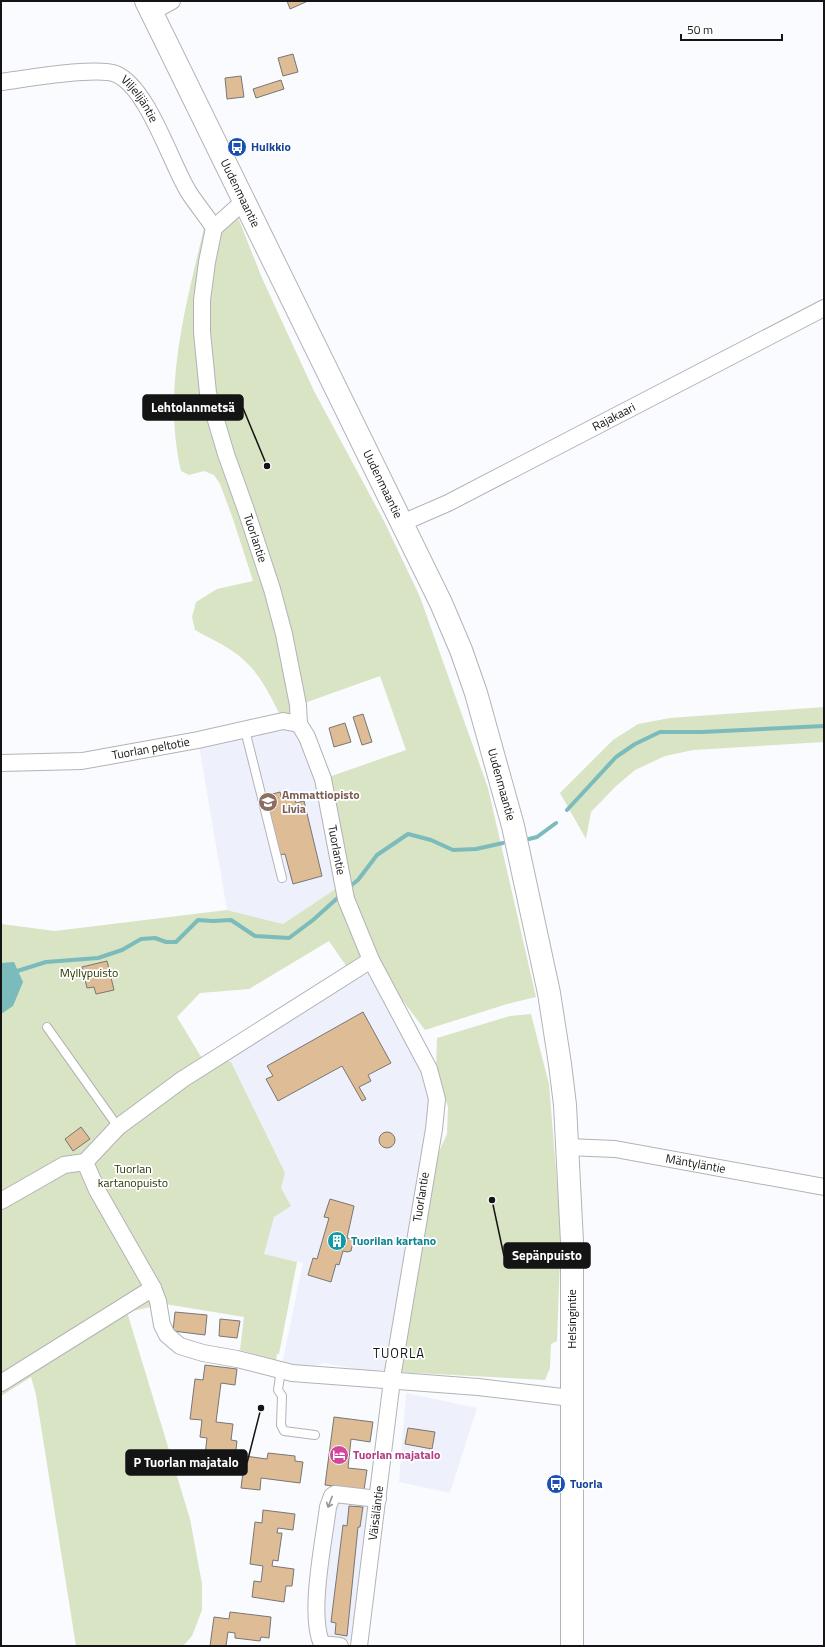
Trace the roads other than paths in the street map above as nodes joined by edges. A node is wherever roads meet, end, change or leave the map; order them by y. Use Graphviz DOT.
graph roads {
  1 [pos="172,1"];
  2 [pos="148,7"];
  3 [pos="1,82"];
  4 [pos="243,202"];
  5 [pos="214,228"];
  6 [pos="824,308"];
  7 [pos="402,523"];
  8 [pos="299,724"];
  9 [pos="245,730"];
  10 [pos="1,763"];
  11 [pos="282,878"];
  12 [pos="371,960"];
  13 [pos="549,994"];
  14 [pos="47,1026"];
  15 [pos="118,1127"];
  16 [pos="567,1147"];
  17 [pos="85,1162"];
  18 [pos="824,1186"];
  19 [pos="1,1201"];
  20 [pos="153,1288"];
  21 [pos="282,1369"];
  22 [pos="391,1380"];
  23 [pos="1,1383"];
  24 [pos="572,1398"];
  25 [pos="315,1435"];
  26 [pos="378,1499"];
  27 [pos="317,1645"];
  28 [pos="340,1646"];
  29 [pos="360,1646"];
  30 [pos="572,1646"];
  1 -- 2 [label="street"];
  2 -- 4 [label="main road, Uudenmaantie"];
  3 -- 5 [label="street, Viljelijäntie"];
  4 -- 5 [label="street"];
  4 -- 7 [label="main road, Uudenmaantie"];
  5 -- 8 [label="street, Tuorlantie"];
  6 -- 7 [label="street, Rajakaari"];
  7 -- 13 [label="main road, Uudenmaantie"];
  8 -- 9 [label="street, Tuorlan peltotie"];
  8 -- 12 [label="street, Tuorlantie"];
  9 -- 10 [label="street, Tuorlan peltotie"];
  9 -- 11 [label="lane"];
  12 -- 15 [label="street"];
  12 -- 22 [label="street, Tuorlantie"];
  13 -- 16 [label="main road, Helsingintie"];
  14 -- 15 [label="lane"];
  15 -- 17 [label="street"];
  16 -- 18 [label="street, Mäntyläntie"];
  16 -- 24 [label="main road, Helsingintie"];
  17 -- 19 [label="street"];
  17 -- 20 [label="street"];
  20 -- 21 [label="street"];
  20 -- 23 [label="street"];
  21 -- 22 [label="street"];
  21 -- 25 [label="lane"];
  22 -- 24 [label="street"];
  22 -- 26 [label="street, Väisäläntie"];
  24 -- 30 [label="main road, Helsingintie"];
  26 -- 27 [label="street, one-way"];
  26 -- 29 [label="street, Väisäläntie"];
  27 -- 28 [label="street"];
}
